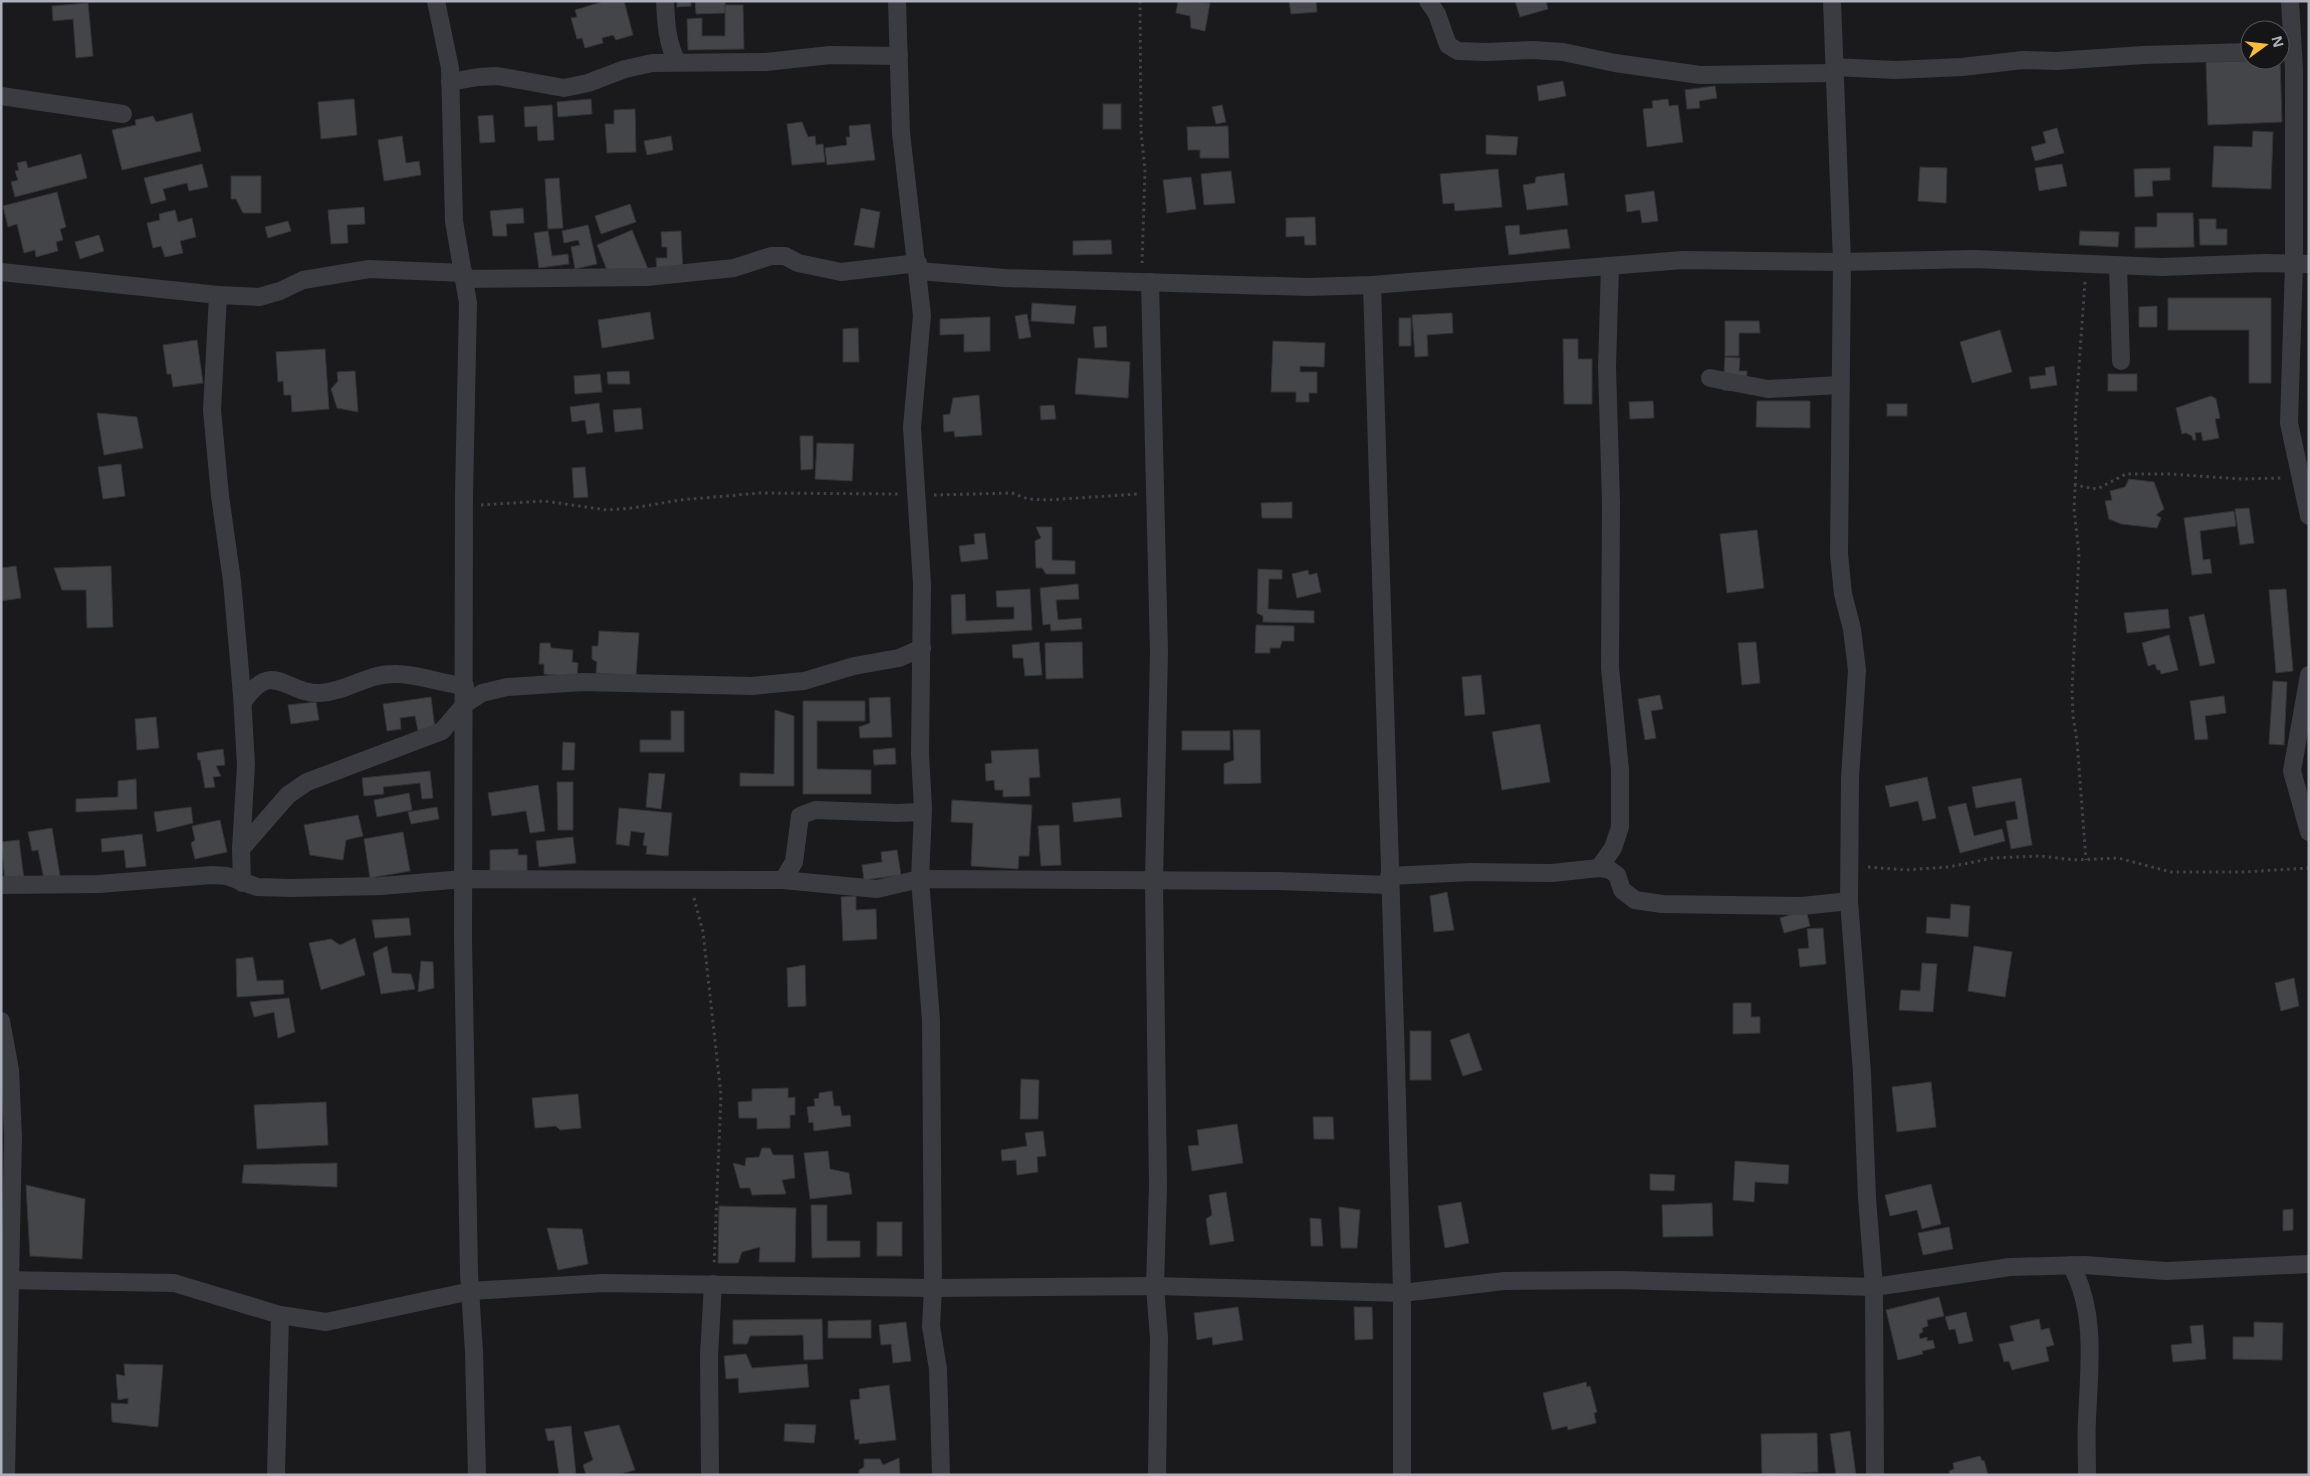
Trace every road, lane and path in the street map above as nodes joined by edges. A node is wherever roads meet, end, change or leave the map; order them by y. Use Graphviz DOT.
graph roads {
  1 [pos="436,1"];
  2 [pos="665,1"];
  3 [pos="897,1"];
  4 [pos="1140,1"];
  5 [pos="1428,1"];
  6 [pos="1832,1"];
  7 [pos="2290,1"];
  8 [pos="2288,20"];
  9 [pos="2240,52"];
  10 [pos="899,56"];
  11 [pos="677,62"];
  12 [pos="1834,70"];
  13 [pos="2288,70"];
  14 [pos="450,82"];
  15 [pos="1,96"];
  16 [pos="123,114"];
  17 [pos="1842,262"];
  18 [pos="2086,264"];
  19 [pos="2301,264"];
  20 [pos="1610,266"];
  21 [pos="2118,266"];
  22 [pos="918,267"];
  23 [pos="1,272"];
  24 [pos="464,276"];
  25 [pos="1146,282"];
  26 [pos="1372,285"];
  27 [pos="218,295"];
  28 [pos="2121,361"];
  29 [pos="1710,378"];
  30 [pos="1840,385"];
  31 [pos="2300,477"];
  32 [pos="2074,485"];
  33 [pos="1155,494"];
  34 [pos="915,495"];
  35 [pos="464,504"];
  36 [pos="2309,516"];
  37 [pos="922,648"];
  38 [pos="2309,675"];
  39 [pos="465,695"];
  40 [pos="243,702"];
  41 [pos="922,812"];
  42 [pos="2309,832"];
  43 [pos="241,849"];
  44 [pos="1849,860"];
  45 [pos="2086,860"];
  46 [pos="1599,868"];
  47 [pos="2309,868"];
  48 [pos="464,879"];
  49 [pos="920,879"];
  50 [pos="689,880"];
  51 [pos="783,880"];
  52 [pos="1389,881"];
  53 [pos="1154,882"];
  54 [pos="242,883"];
  55 [pos="1,885"];
  56 [pos="1849,901"];
  57 [pos="1,1021"];
  58 [pos="2309,1264"];
  59 [pos="2070,1265"];
  60 [pos="5,1280"];
  61 [pos="713,1284"];
  62 [pos="1155,1286"];
  63 [pos="1874,1287"];
  64 [pos="934,1288"];
  65 [pos="471,1292"];
  66 [pos="1402,1293"];
  67 [pos="280,1315"];
  68 [pos="6,1475"];
  69 [pos="276,1475"];
  70 [pos="476,1475"];
  71 [pos="710,1475"];
  72 [pos="940,1475"];
  73 [pos="1157,1475"];
  74 [pos="1402,1475"];
  75 [pos="1875,1475"];
  76 [pos="2087,1475"];
  1 -- 14 [label="street"];
  2 -- 11 [label="street"];
  3 -- 10 [label="street"];
  4 -- 25 [label="path"];
  5 -- 12 [label="street"];
  6 -- 12 [label="street"];
  7 -- 8 [label="street"];
  9 -- 12 [label="street"];
  10 -- 11 [label="street"];
  10 -- 22 [label="street"];
  11 -- 14 [label="street"];
  12 -- 17 [label="street"];
  13 -- 19 [label="street"];
  14 -- 24 [label="street"];
  15 -- 16 [label="street"];
  17 -- 18 [label="street"];
  17 -- 20 [label="street"];
  17 -- 30 [label="street"];
  18 -- 21 [label="street"];
  18 -- 32 [label="path"];
  19 -- 21 [label="street"];
  19 -- 31 [label="street"];
  20 -- 26 [label="street"];
  20 -- 46 [label="street"];
  21 -- 28 [label="street"];
  22 -- 24 [label="street"];
  22 -- 25 [label="street"];
  22 -- 34 [label="street"];
  23 -- 27 [label="street"];
  24 -- 27 [label="street"];
  24 -- 35 [label="street"];
  25 -- 26 [label="street"];
  25 -- 33 [label="street"];
  26 -- 52 [label="street"];
  27 -- 40 [label="street"];
  29 -- 30 [label="street"];
  30 -- 44 [label="street"];
  31 -- 32 [label="path"];
  31 -- 36 [label="street"];
  32 -- 45 [label="path"];
  33 -- 34 [label="path"];
  33 -- 53 [label="street"];
  34 -- 35 [label="path"];
  34 -- 37 [label="street"];
  35 -- 39 [label="street"];
  37 -- 39 [label="street"];
  37 -- 41 [label="street"];
  38 -- 42 [label="street"];
  39 -- 40 [label="street"];
  39 -- 43 [label="street"];
  39 -- 48 [label="street"];
  40 -- 43 [label="street"];
  41 -- 49 [label="street"];
  41 -- 51 [label="street"];
  43 -- 54 [label="street"];
  44 -- 45 [label="path"];
  44 -- 56 [label="street"];
  45 -- 47 [label="path"];
  46 -- 52 [label="street"];
  46 -- 56 [label="street"];
  48 -- 50 [label="street"];
  48 -- 54 [label="street"];
  48 -- 65 [label="street"];
  49 -- 51 [label="street"];
  49 -- 53 [label="street"];
  49 -- 64 [label="street"];
  50 -- 51 [label="street"];
  50 -- 61 [label="path"];
  52 -- 53 [label="street"];
  52 -- 66 [label="street"];
  53 -- 62 [label="street"];
  54 -- 55 [label="street"];
  56 -- 63 [label="street"];
  57 -- 60 [label="street"];
  58 -- 59 [label="street"];
  59 -- 63 [label="street"];
  59 -- 76 [label="street"];
  60 -- 67 [label="street"];
  60 -- 68 [label="street"];
  61 -- 64 [label="street"];
  61 -- 65 [label="street"];
  61 -- 71 [label="street"];
  62 -- 64 [label="street"];
  62 -- 66 [label="street"];
  62 -- 73 [label="street"];
  63 -- 66 [label="street"];
  63 -- 75 [label="street"];
  64 -- 72 [label="street"];
  65 -- 67 [label="street"];
  65 -- 70 [label="street"];
  66 -- 74 [label="street"];
  67 -- 69 [label="street"];
}
